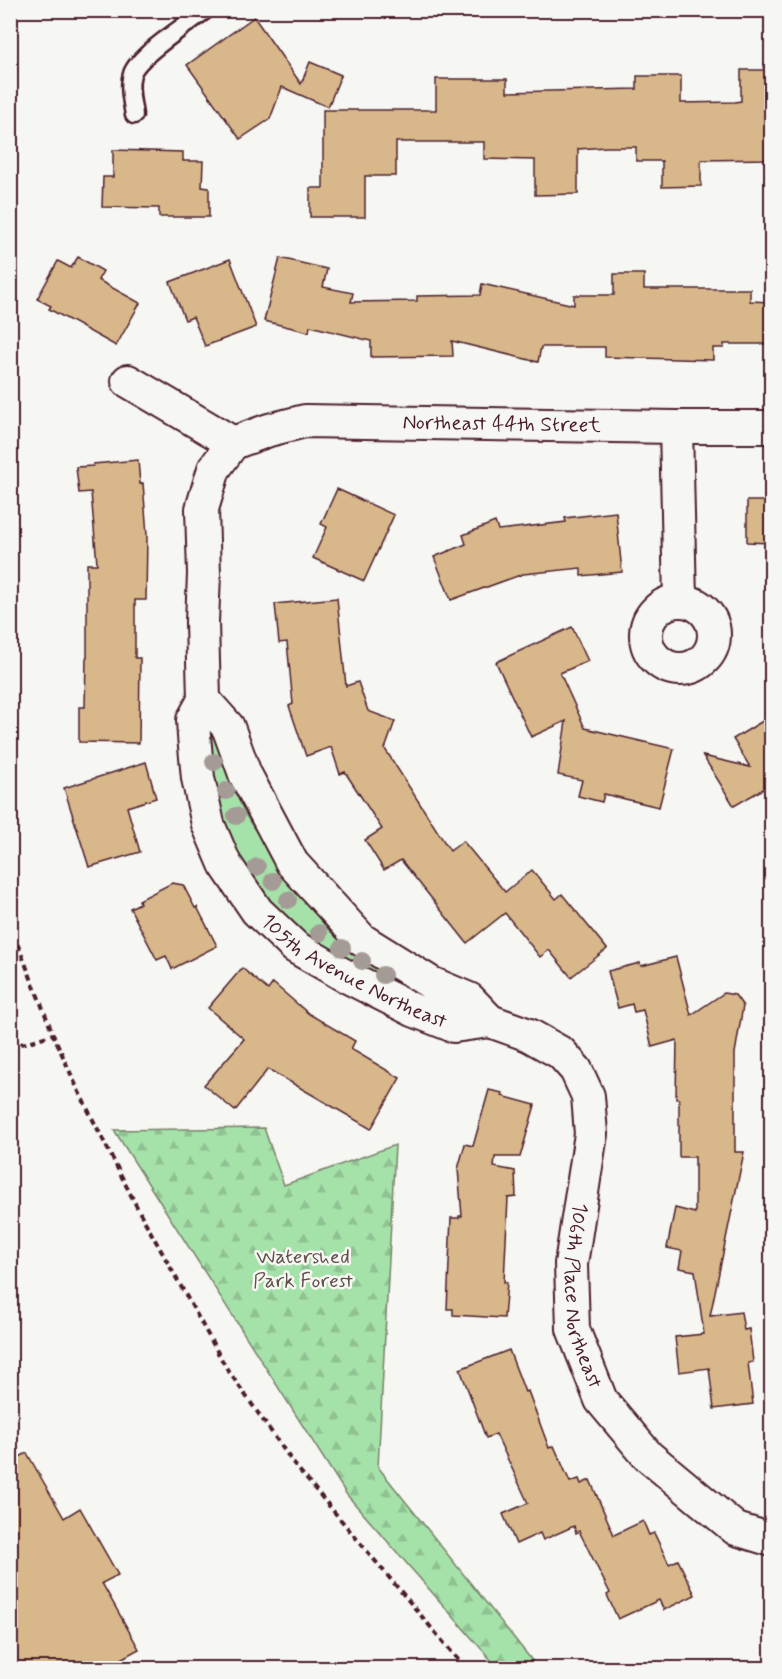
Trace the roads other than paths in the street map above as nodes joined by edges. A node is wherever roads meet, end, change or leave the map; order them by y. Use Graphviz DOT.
graph roads {
  1 [pos="206,10"];
  2 [pos="134,116"];
  3 [pos="128,381"];
  4 [pos="676,427"];
  5 [pos="771,427"];
  6 [pos="233,443"];
  7 [pos="680,600"];
  8 [pos="204,700"];
  9 [pos="490,1021"];
  10 [pos="771,1539"];
  1 -- 2 [label="lane"];
  3 -- 6 [label="street"];
  4 -- 5 [label="street, Northeast 44th Street"];
  4 -- 6 [label="street, Northeast 44th Street"];
  4 -- 7 [label="street"];
  6 -- 8 [label="street, 105th Avenue Northeast"];
  8 -- 9 [label="street, 105th Avenue Northeast"];
  8 -- 9 [label="street, 105th Avenue Northeast"];
  9 -- 10 [label="street, 106th Place Northeast"];
}
